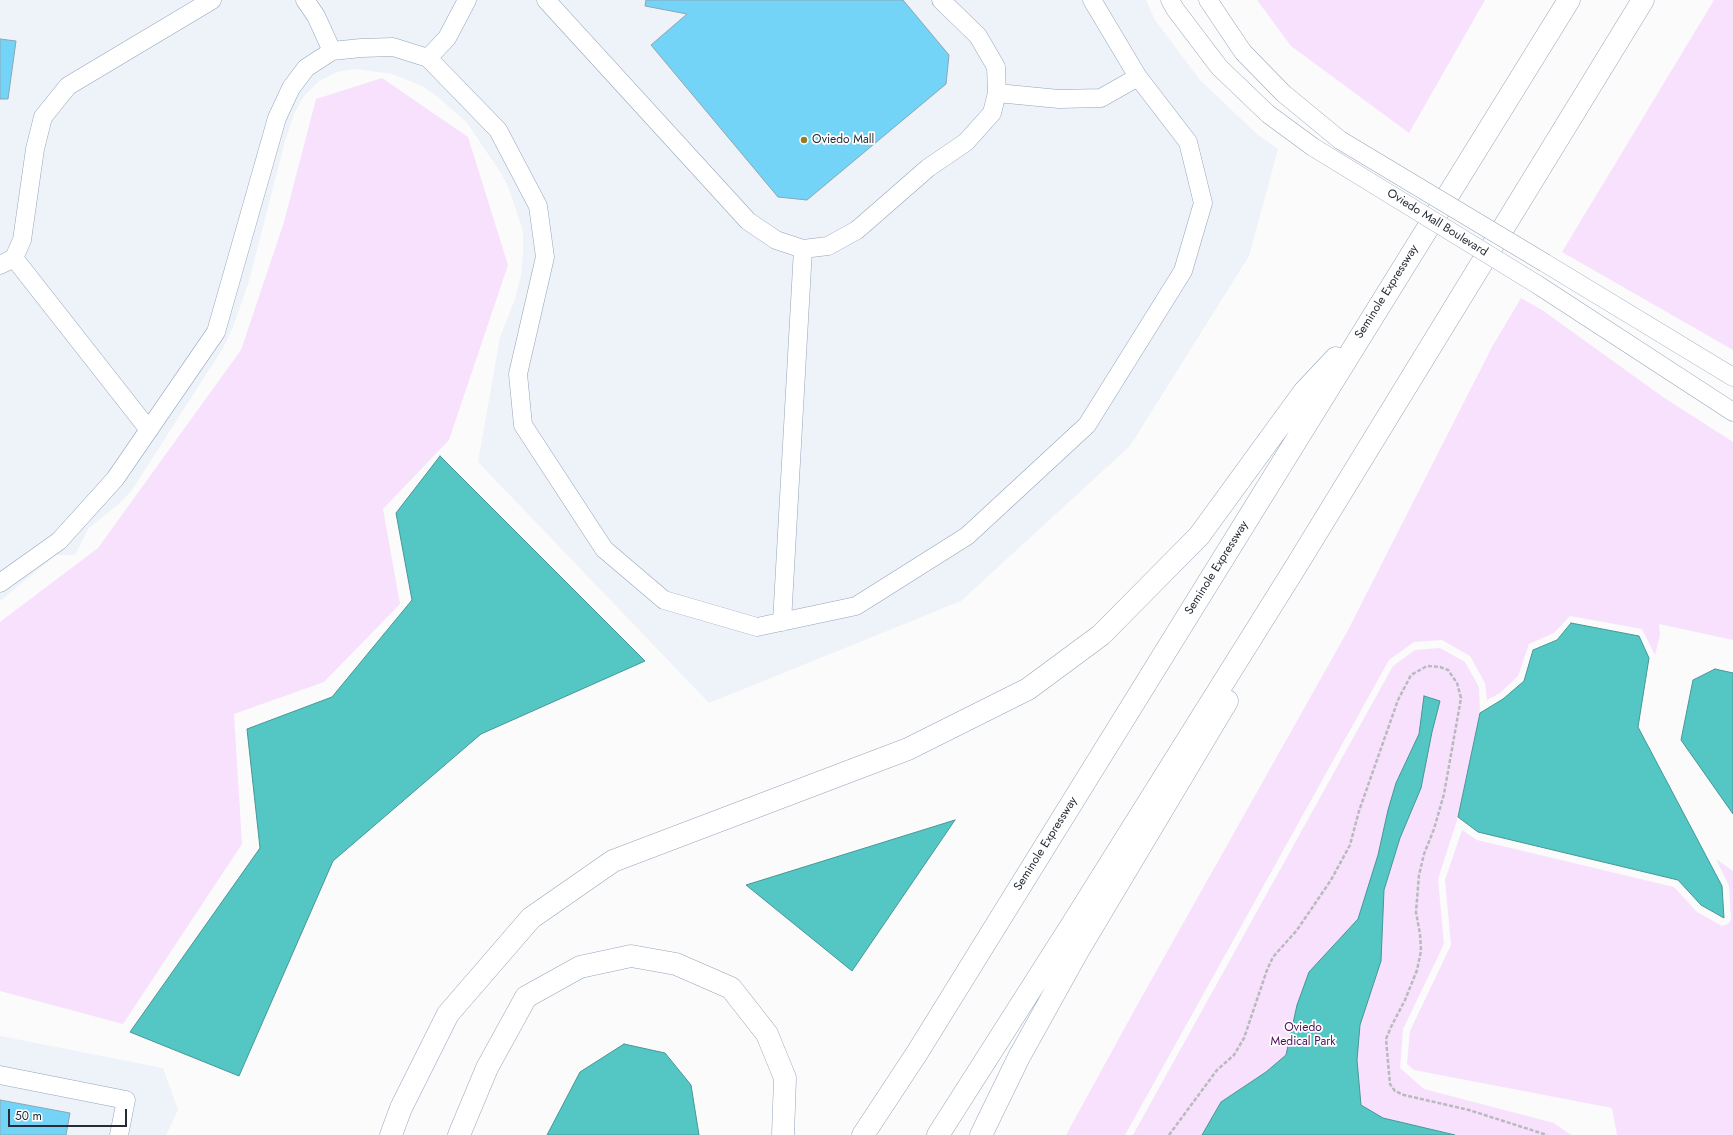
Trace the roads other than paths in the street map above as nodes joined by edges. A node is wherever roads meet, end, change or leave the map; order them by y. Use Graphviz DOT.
graph roads {
  1 [pos="212,0"];
  2 [pos="305,0"];
  3 [pos="467,0"];
  4 [pos="546,0"];
  5 [pos="941,0"];
  6 [pos="1092,0"];
  7 [pos="1170,0"];
  8 [pos="1208,0"];
  9 [pos="1569,0"];
  10 [pos="1643,0"];
  11 [pos="332,51"];
  12 [pos="428,58"];
  13 [pos="1138,77"];
  14 [pos="997,93"];
  15 [pos="803,249"];
  16 [pos="7,261"];
  17 [pos="1733,377"];
  18 [pos="1311,400"];
  19 [pos="1733,412"];
  20 [pos="148,430"];
  21 [pos="1295,568"];
  22 [pos="0,583"];
  23 [pos="782,622"];
  24 [pos="0,1075"];
  25 [pos="119,1135"];
  26 [pos="391,1135"];
  27 [pos="459,1135"];
  28 [pos="783,1135"];
  29 [pos="863,1135"];
  30 [pos="938,1135"];
  31 [pos="981,1135"];
  1 -- 16 [label="street"];
  2 -- 11 [label="street"];
  3 -- 12 [label="street"];
  4 -- 15 [label="street"];
  5 -- 14 [label="street"];
  6 -- 13 [label="street"];
  7 -- 19 [label="street, Oviedo Mall Boulevard, bridge"];
  8 -- 17 [label="street, Oviedo Mall Boulevard, bridge"];
  9 -- 18 [label="highway, Seminole Expressway"];
  10 -- 21 [label="highway"];
  11 -- 12 [label="street"];
  11 -- 20 [label="street"];
  12 -- 23 [label="street"];
  13 -- 14 [label="street"];
  13 -- 23 [label="street"];
  14 -- 15 [label="street"];
  15 -- 23 [label="street"];
  16 -- 20 [label="street"];
  18 -- 26 [label="highway"];
  18 -- 29 [label="highway, Seminole Expressway"];
  20 -- 22 [label="street"];
  21 -- 30 [label="highway"];
  21 -- 31 [label="highway"];
  24 -- 25 [label="street"];
  27 -- 28 [label="highway"];
}
